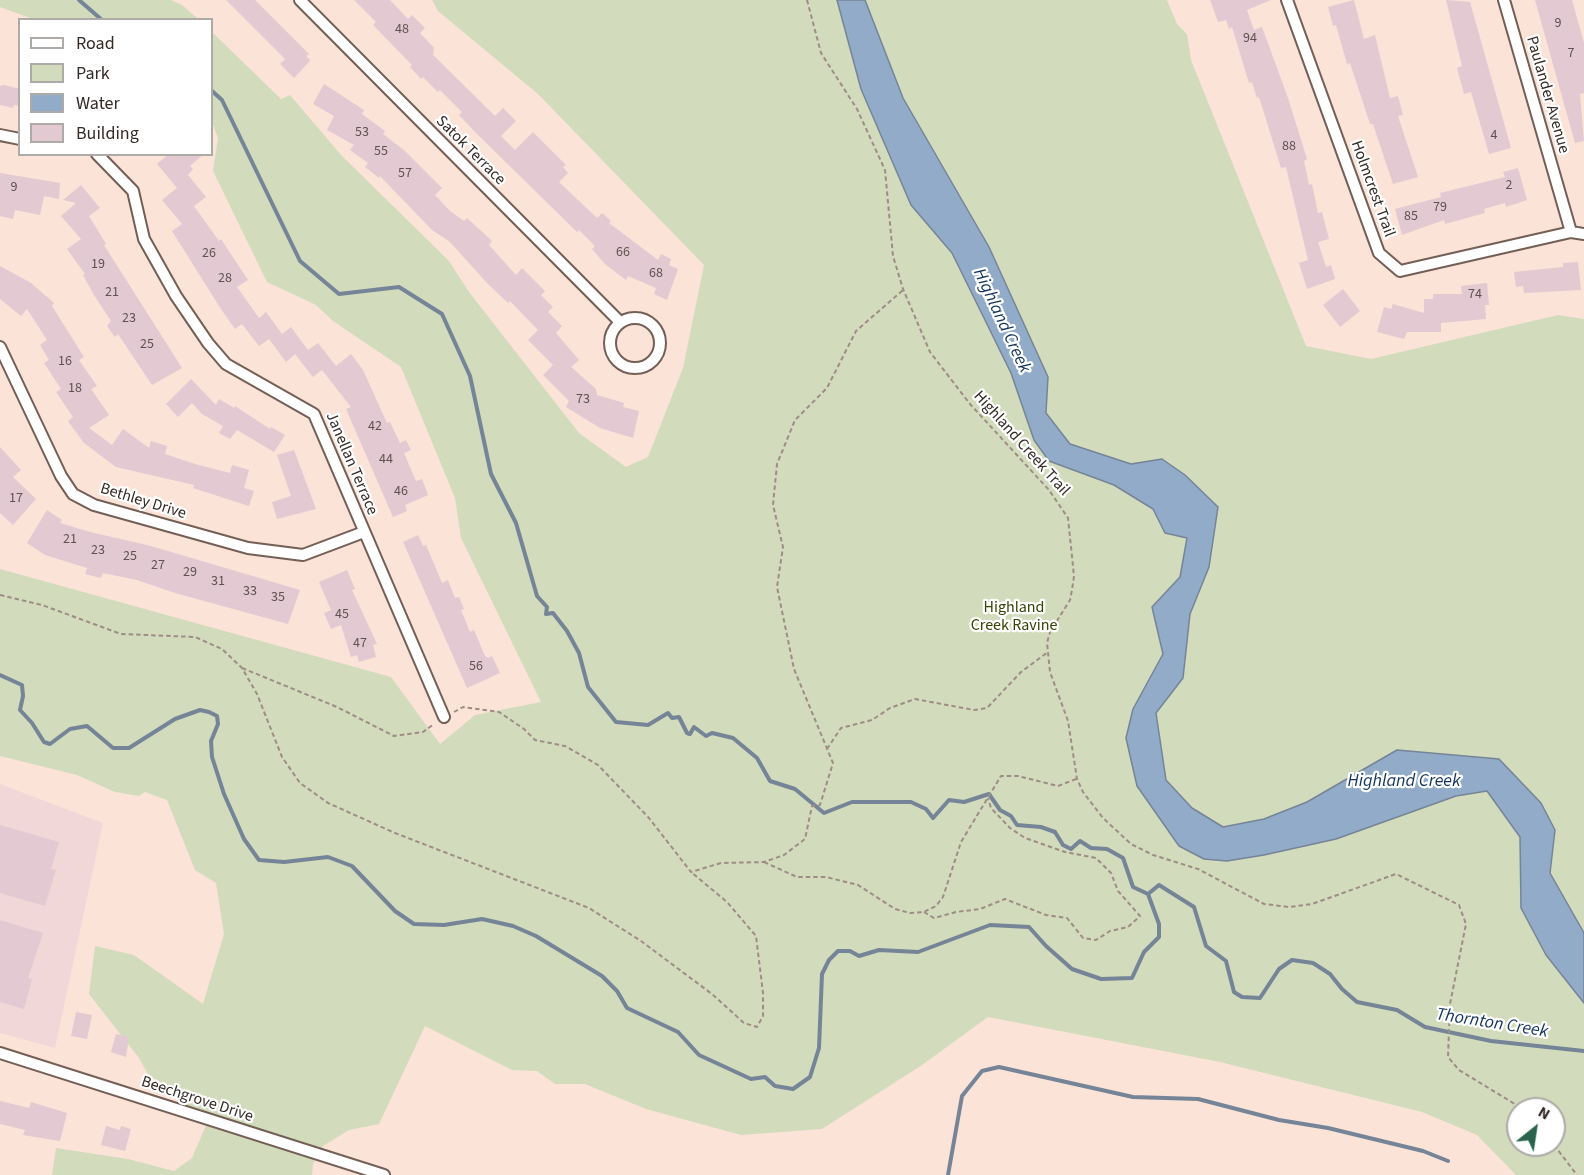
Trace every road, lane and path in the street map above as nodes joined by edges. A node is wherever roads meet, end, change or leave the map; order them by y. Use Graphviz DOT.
graph roads {
  1 [pos="300,0"];
  2 [pos="807,0"];
  3 [pos="1287,0"];
  4 [pos="1504,0"];
  5 [pos="0,135"];
  6 [pos="18,138"];
  7 [pos="99,156"];
  8 [pos="1571,232"];
  9 [pos="1584,234"];
  10 [pos="903,289"];
  11 [pos="620,322"];
  12 [pos="0,346"];
  13 [pos="364,532"];
  14 [pos="0,596"];
  15 [pos="1048,652"];
  16 [pos="242,668"];
  17 [pos="444,717"];
  18 [pos="827,749"];
  19 [pos="1077,779"];
  20 [pos="988,798"];
  21 [pos="764,862"];
  22 [pos="690,872"];
  23 [pos="924,912"];
  24 [pos="0,1053"];
  25 [pos="1506,1098"];
  26 [pos="1563,1157"];
  27 [pos="384,1175"];
  28 [pos="1576,1175"];
  1 -- 11 [label="street, Satok Terrace"];
  2 -- 10 [label="path, Highland Creek Trail"];
  3 -- 8 [label="street, Holmcrest Trail"];
  4 -- 8 [label="street, Paulander Avenue"];
  5 -- 6 [label="street"];
  7 -- 13 [label="street, Janellan Terrace"];
  8 -- 9 [label="street, Holmcrest Trail"];
  10 -- 15 [label="path, Highland Creek Trail"];
  10 -- 18 [label="path"];
  11 -- 11 [label="street"];
  12 -- 13 [label="street, Bethley Drive"];
  13 -- 17 [label="street, Janellan Terrace"];
  14 -- 16 [label="path"];
  15 -- 18 [label="path"];
  15 -- 19 [label="path, Highland Creek Trail"];
  16 -- 17 [label="path"];
  16 -- 22 [label="path"];
  17 -- 22 [label="path"];
  18 -- 21 [label="path"];
  19 -- 20 [label="path"];
  19 -- 25 [label="path, Highland Creek Trail"];
  20 -- 23 [label="path"];
  20 -- 23 [label="path"];
  21 -- 22 [label="path"];
  21 -- 23 [label="path"];
  24 -- 27 [label="street, Beechgrove Drive"];
  26 -- 28 [label="path"];
}
